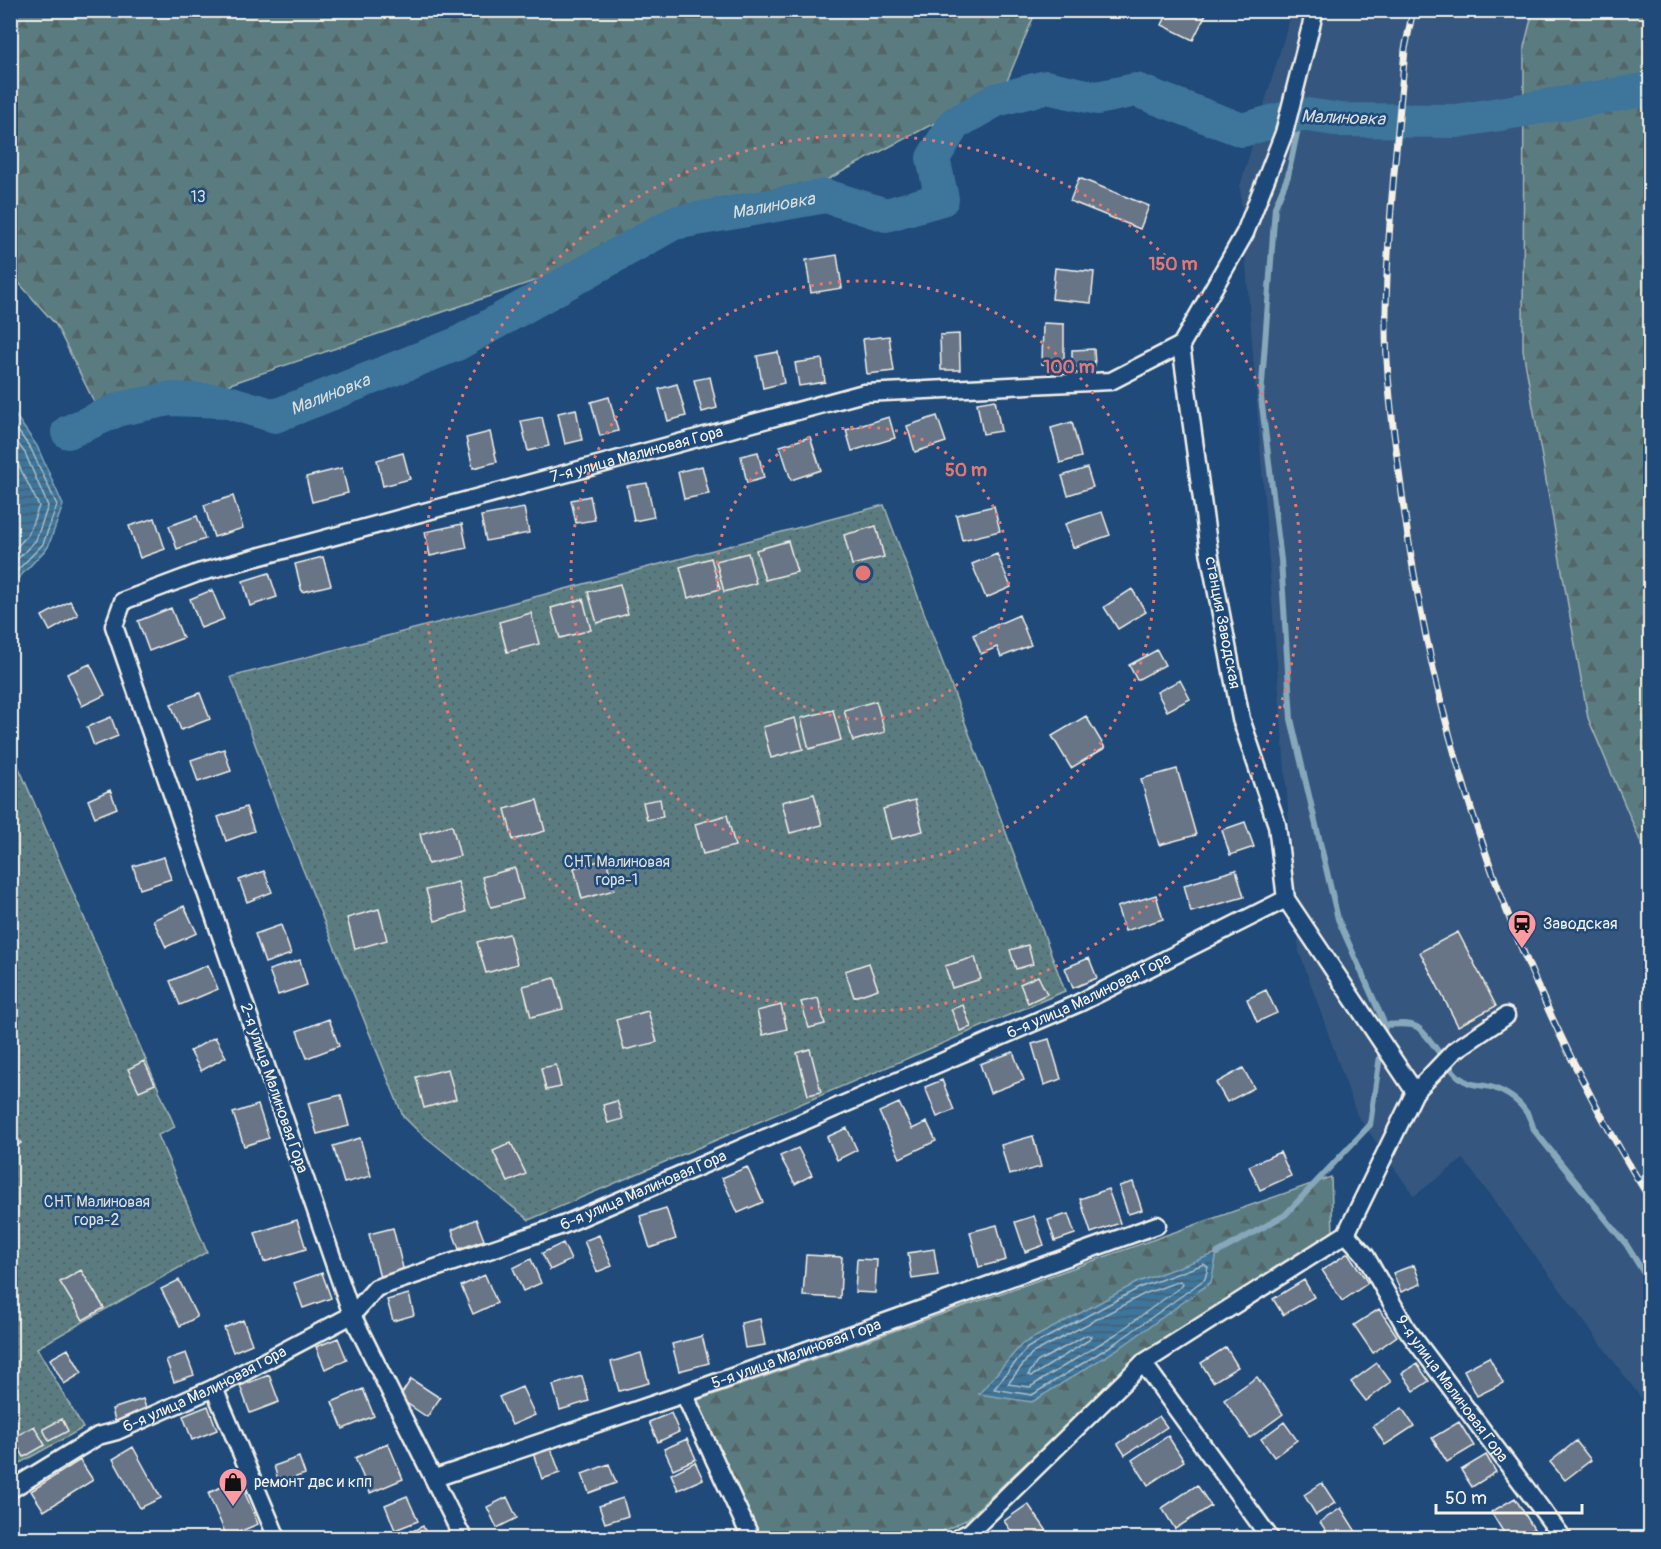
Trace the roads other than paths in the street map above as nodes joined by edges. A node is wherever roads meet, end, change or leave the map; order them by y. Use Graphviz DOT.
graph roads {
  1 [pos="1315,10"];
  2 [pos="1181,345"];
  3 [pos="114,626"];
  4 [pos="1286,900"];
  5 [pos="1506,1016"];
  6 [pos="1415,1092"];
  7 [pos="1157,1225"];
  8 [pos="1346,1234"];
  9 [pos="352,1316"];
  10 [pos="1143,1363"];
  11 [pos="214,1388"];
  12 [pos="684,1394"];
  13 [pos="435,1478"];
  14 [pos="10,1490"];
  15 [pos="968,1536"];
  16 [pos="277,1539"];
  17 [pos="463,1539"];
  18 [pos="751,1539"];
  19 [pos="1270,1539"];
  20 [pos="1563,1539"];
  1 -- 2 [label="street"];
  2 -- 3 [label="street, 7-я улица Малиновая Гора"];
  2 -- 4 [label="street, станция Заводская"];
  3 -- 9 [label="street, 2-я улица Малиновая Гора"];
  4 -- 6 [label="street, станция Заводская"];
  4 -- 9 [label="street, 6-я улица Малиновая Гора"];
  5 -- 6 [label="street"];
  6 -- 8 [label="street"];
  7 -- 12 [label="street, 5-я улица Малиновая Гора"];
  8 -- 10 [label="street"];
  8 -- 20 [label="street, 9-я улица Малиновая Гора"];
  9 -- 11 [label="street, 6-я улица Малиновая Гора"];
  9 -- 13 [label="street, 2-я улица Малиновая Гора"];
  10 -- 15 [label="street"];
  10 -- 19 [label="street"];
  11 -- 14 [label="street, 6-я улица Малиновая Гора"];
  11 -- 16 [label="street"];
  12 -- 13 [label="street, 5-я улица Малиновая Гора"];
  12 -- 18 [label="street"];
  13 -- 17 [label="street, 2-я улица Малиновая Гора"];
}
